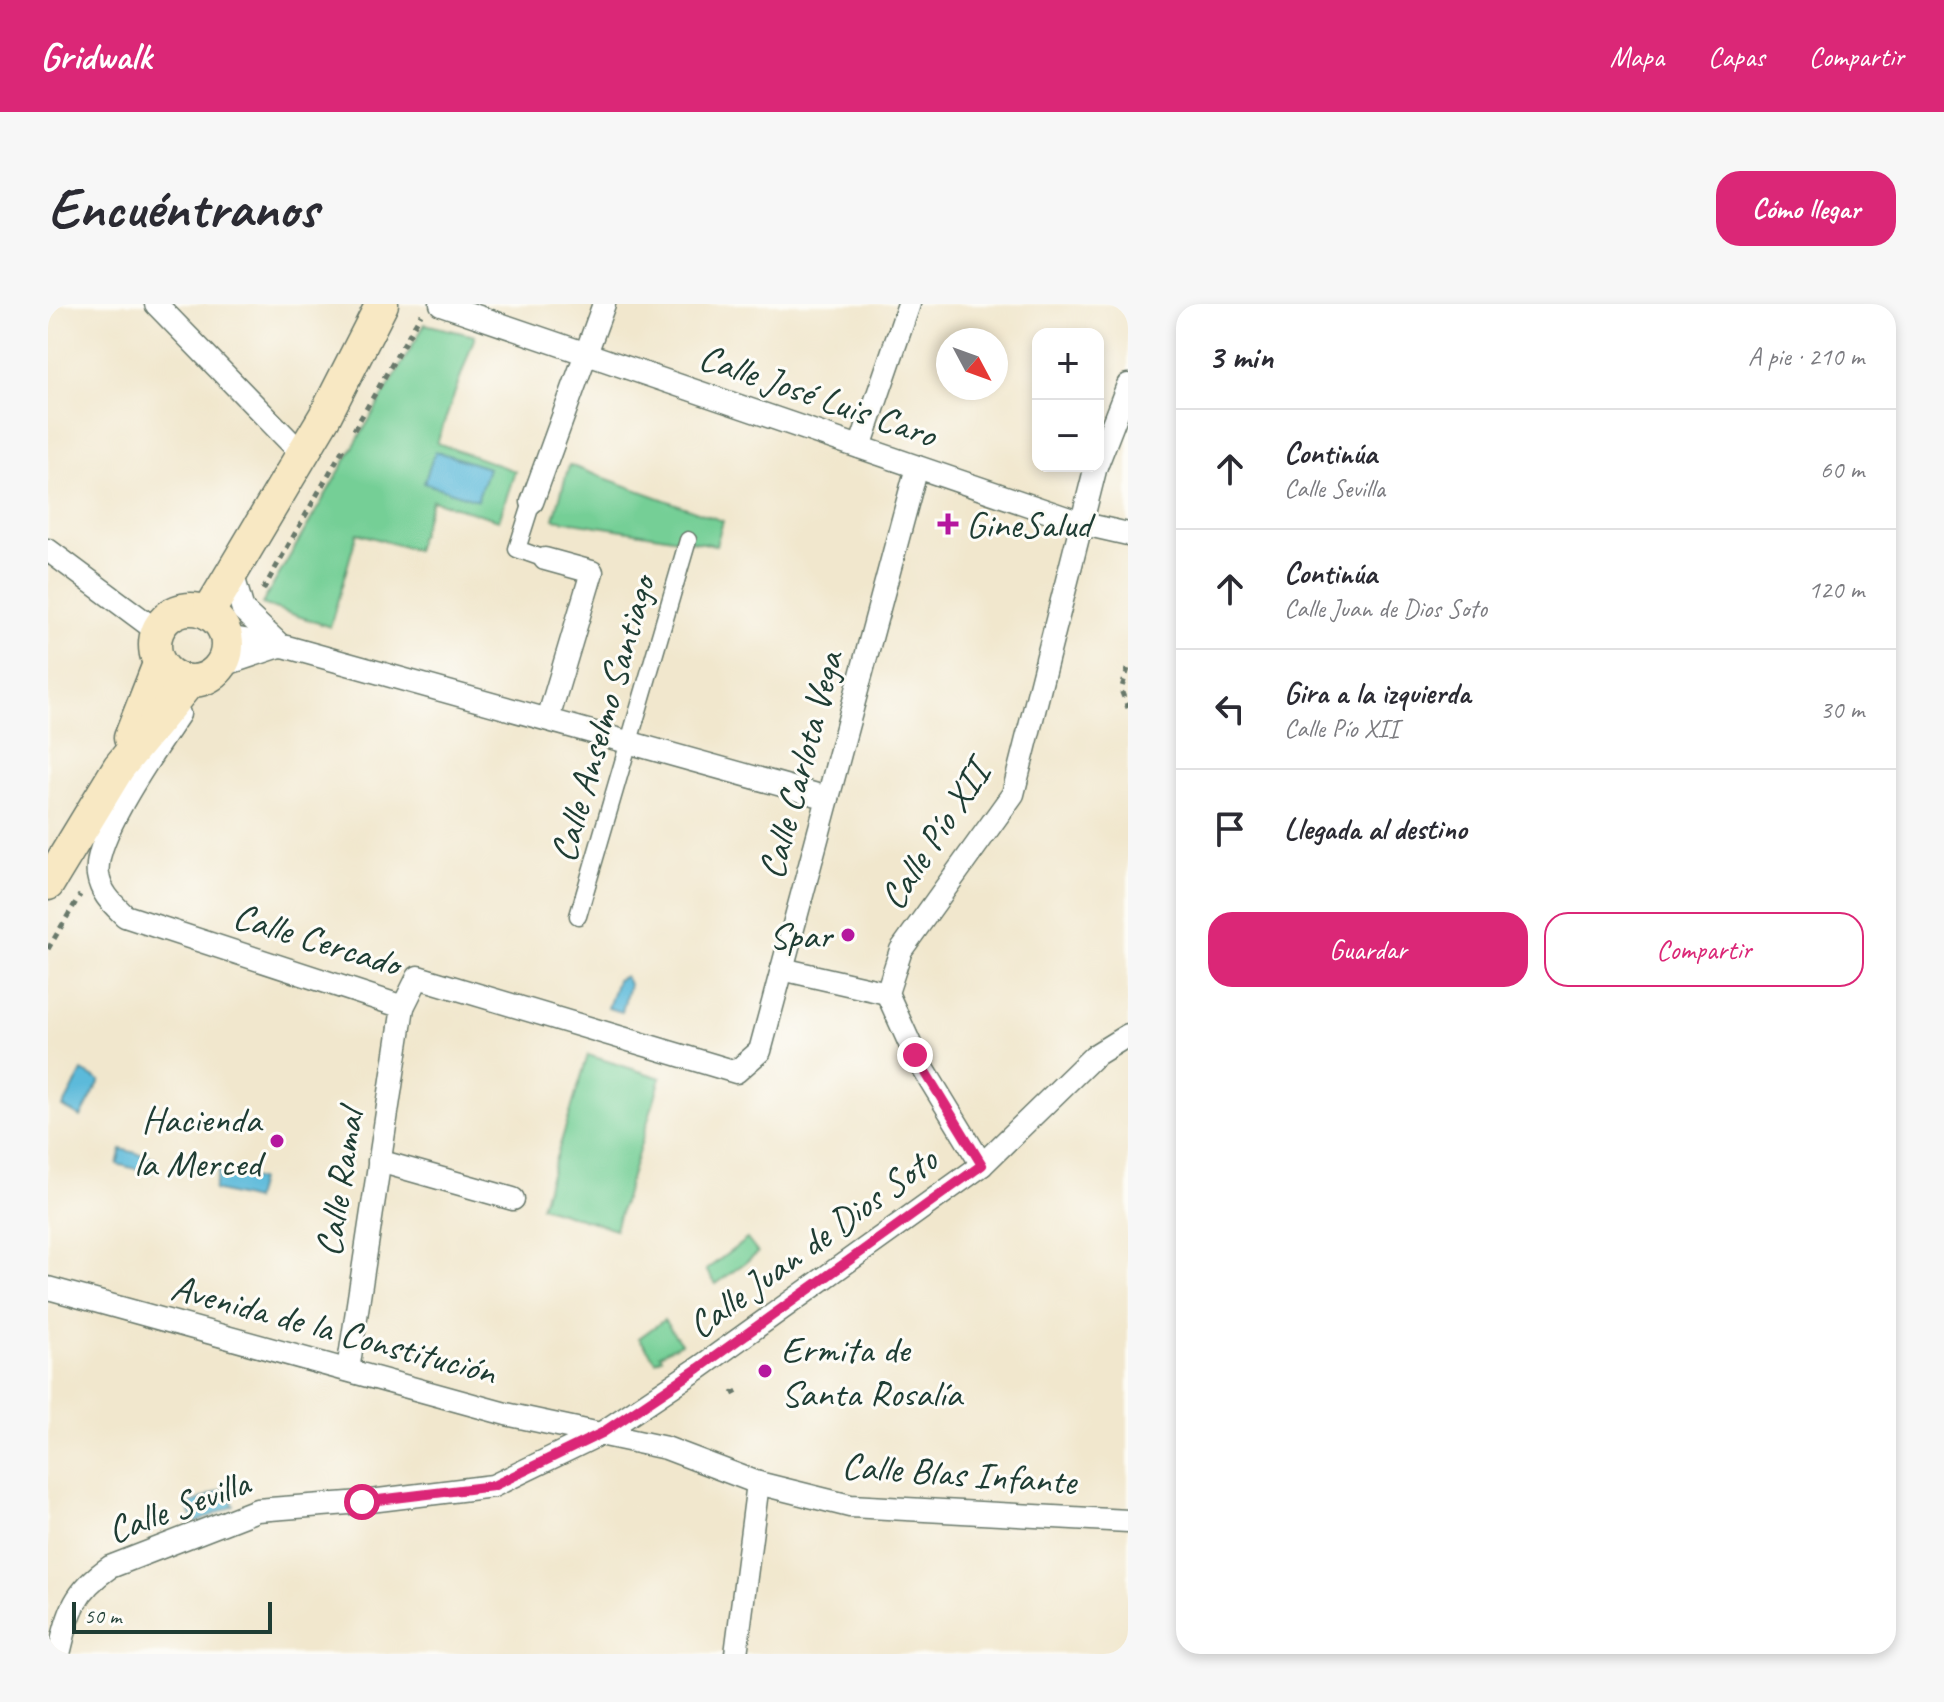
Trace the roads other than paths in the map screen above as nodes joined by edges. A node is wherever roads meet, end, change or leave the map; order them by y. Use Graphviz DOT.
graph roads {
  1 [pos="156,304"];
  2 [pos="382,304"];
  3 [pos="406,304"];
  4 [pos="441,304"];
  5 [pos="604,304"];
  6 [pos="909,304"];
  7 [pos="583,353"];
  8 [pos="1128,385"];
  9 [pos="325,416"];
  10 [pos="1104,446"];
  11 [pos="860,447"];
  12 [pos="302,454"];
  13 [pos="917,467"];
  14 [pos="1095,472"];
  15 [pos="532,502"];
  16 [pos="1084,524"];
  17 [pos="1128,534"];
  18 [pos="688,540"];
  19 [pos="48,550"];
  20 [pos="545,559"];
  21 [pos="232,572"];
  22 [pos="157,631"];
  23 [pos="282,646"];
  24 [pos="209,655"];
  25 [pos="159,664"];
  26 [pos="548,719"];
  27 [pos="629,742"];
  28 [pos="119,767"];
  29 [pos="828,798"];
  30 [pos="48,884"];
  31 [pos="578,916"];
  32 [pos="782,969"];
  33 [pos="887,993"];
  34 [pos="403,1007"];
  35 [pos="1128,1035"];
  36 [pos="736,1072"];
  37 [pos="379,1161"];
  38 [pos="982,1165"];
  39 [pos="513,1199"];
  40 [pos="48,1288"];
  41 [pos="348,1370"];
  42 [pos="602,1433"];
  43 [pos="758,1483"];
  44 [pos="1128,1521"];
  45 [pos="59,1654"];
  46 [pos="736,1654"];
  1 -- 12 [label="street"];
  2 -- 9 [label="main road"];
  3 -- 9 [label="main road"];
  4 -- 7 [label="street, Calle José Luis Caro"];
  5 -- 7 [label="street"];
  6 -- 11 [label="street"];
  7 -- 11 [label="street, Calle José Luis Caro"];
  7 -- 15 [label="street"];
  8 -- 10 [label="street, Calle Pío XII"];
  9 -- 12 [label="main road"];
  11 -- 13 [label="street, Calle José Luis Caro"];
  12 -- 21 [label="main road"];
  13 -- 16 [label="street, Calle José Luis Caro"];
  13 -- 29 [label="street, Calle Carlota Vega"];
  14 -- 16 [label="street, Calle Pío XII"];
  15 -- 20 [label="street"];
  16 -- 17 [label="street, Calle José Luis Caro"];
  16 -- 33 [label="street, Calle Pío XII"];
  18 -- 27 [label="street, Calle Anselmo Santiago"];
  19 -- 22 [label="street"];
  20 -- 26 [label="street"];
  21 -- 23 [label="street"];
  21 -- 24 [label="main road"];
  22 -- 24 [label="main road"];
  22 -- 25 [label="main road"];
  23 -- 24 [label="street"];
  23 -- 26 [label="street"];
  24 -- 25 [label="main road"];
  24 -- 28 [label="main road"];
  24 -- 34 [label="street, Calle Cercado"];
  25 -- 28 [label="main road"];
  26 -- 27 [label="street"];
  27 -- 29 [label="street"];
  27 -- 31 [label="street, Calle Anselmo Santiago"];
  28 -- 30 [label="main road"];
  29 -- 32 [label="street, Calle Carlota Vega"];
  32 -- 33 [label="street"];
  32 -- 36 [label="street, Calle Carlota Vega"];
  33 -- 38 [label="street"];
  34 -- 36 [label="street, Calle Cercado"];
  34 -- 37 [label="street, Calle Ramal"];
  35 -- 38 [label="street, Calle Juan de Dios Soto"];
  37 -- 39 [label="street"];
  37 -- 41 [label="street, Calle Ramal"];
  38 -- 42 [label="street, Calle Juan de Dios Soto"];
  40 -- 41 [label="street, Avenida de la Constitución"];
  41 -- 42 [label="street, Avenida de la Constitución"];
  42 -- 43 [label="street, Calle Blas Infante"];
  42 -- 45 [label="street, Calle Sevilla"];
  43 -- 44 [label="street, Calle Blas Infante"];
  43 -- 46 [label="street"];
}
